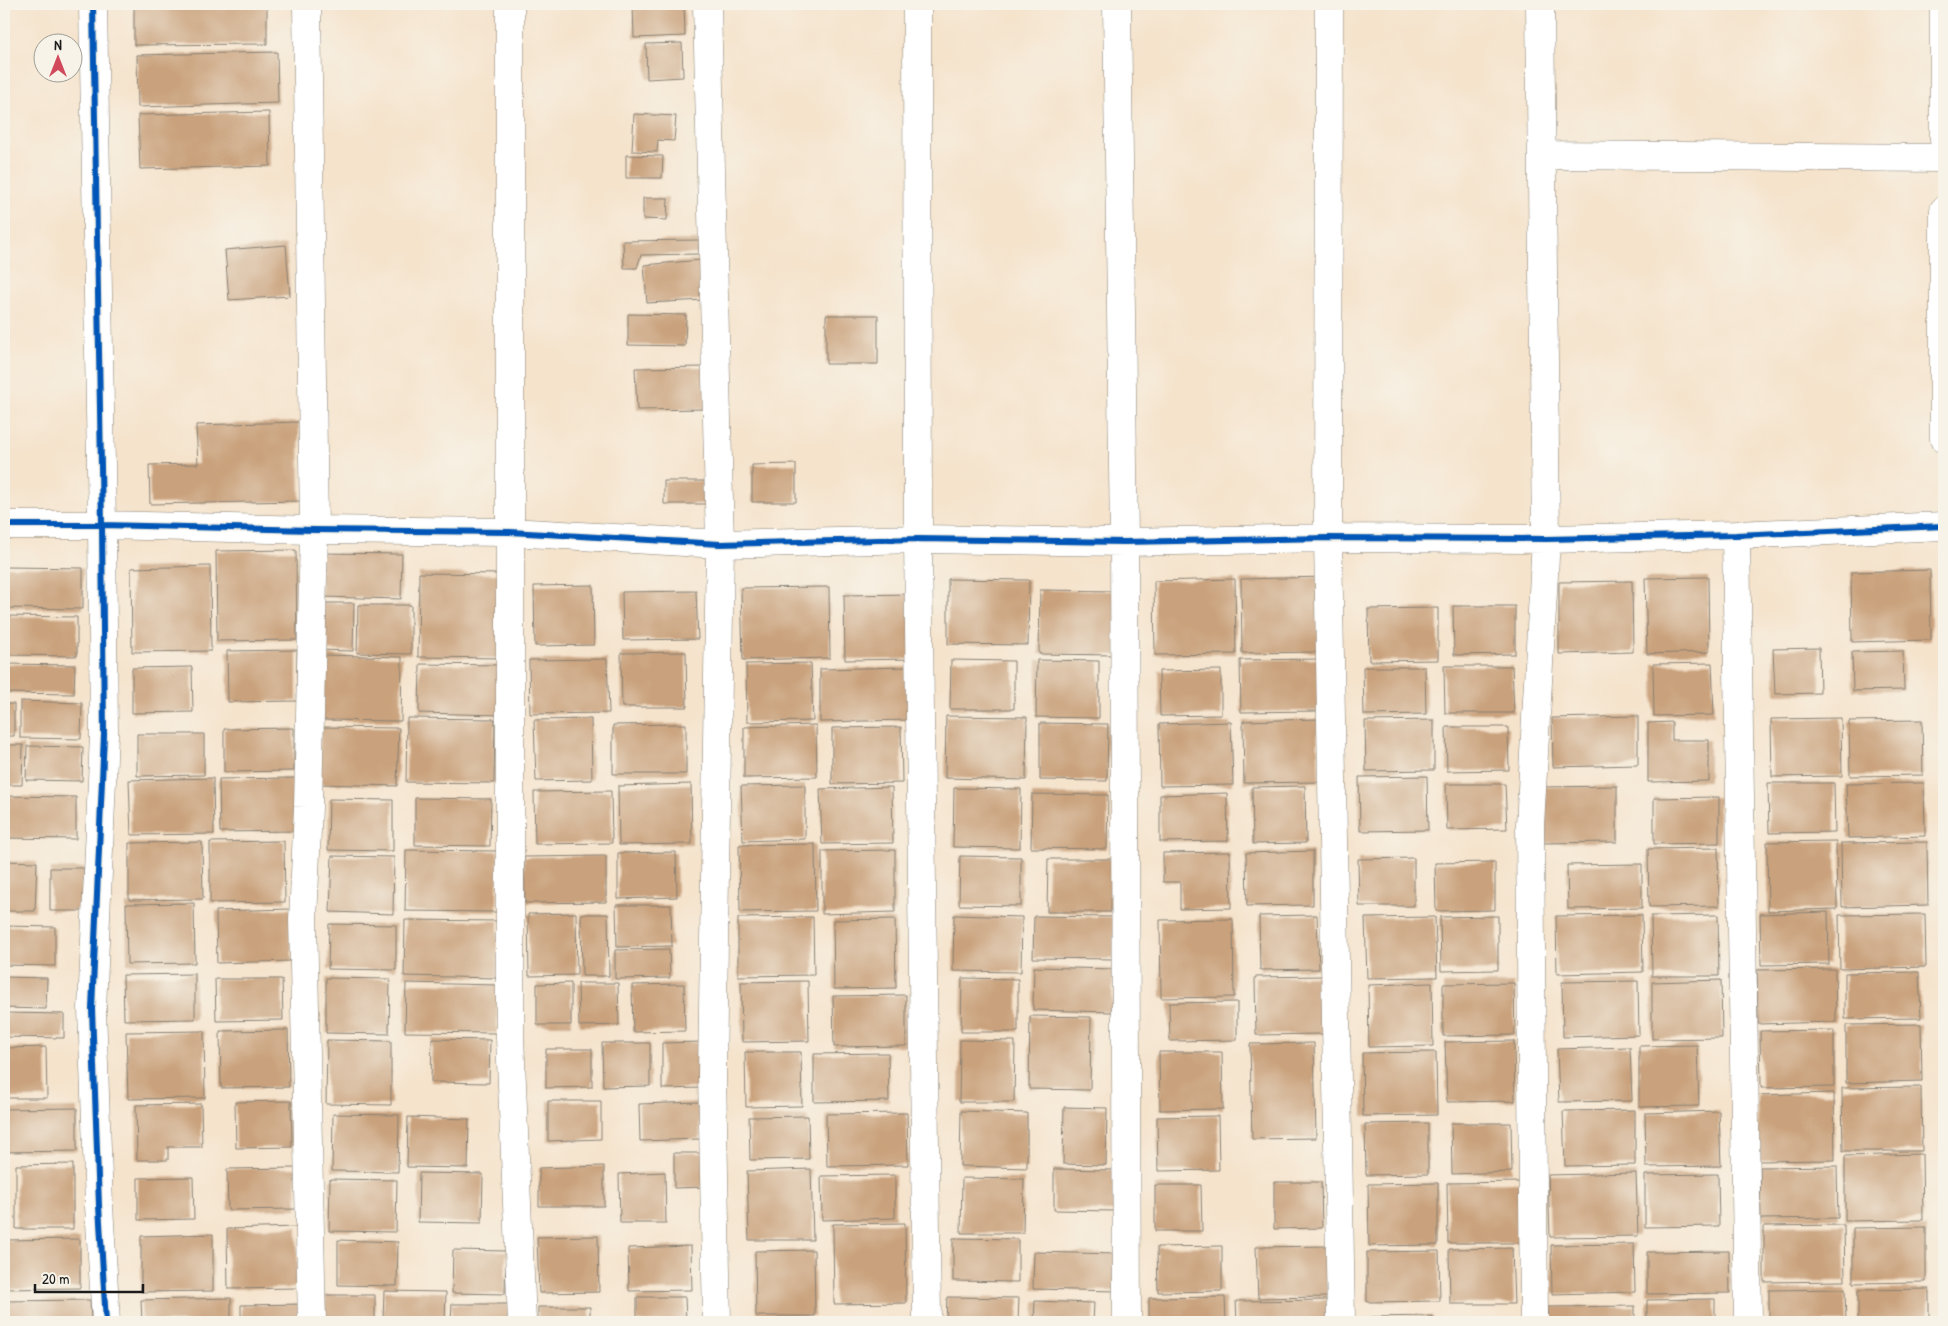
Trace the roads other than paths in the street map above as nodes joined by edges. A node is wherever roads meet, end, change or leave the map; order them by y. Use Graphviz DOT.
graph roads {
  1 [pos="93,4"];
  2 [pos="308,4"];
  3 [pos="510,4"];
  4 [pos="706,4"];
  5 [pos="917,4"];
  6 [pos="1116,4"];
  7 [pos="1329,4"];
  8 [pos="1540,4"];
  9 [pos="1944,5"];
  10 [pos="1944,140"];
  11 [pos="1542,155"];
  12 [pos="1944,158"];
  13 [pos="1944,210"];
  14 [pos="1944,439"];
  15 [pos="102,524"];
  16 [pos="4,525"];
  17 [pos="1944,526"];
  18 [pos="314,530"];
  19 [pos="510,532"];
  20 [pos="1736,535"];
  21 [pos="1328,538"];
  22 [pos="918,540"];
  23 [pos="1546,540"];
  24 [pos="1124,542"];
  25 [pos="720,544"];
  26 [pos="106,1322"];
  27 [pos="312,1322"];
  28 [pos="522,1322"];
  29 [pos="717,1322"];
  30 [pos="927,1322"];
  31 [pos="1127,1322"];
  32 [pos="1341,1322"];
  33 [pos="1534,1322"];
  34 [pos="1748,1322"];
  1 -- 15 [label="street"];
  2 -- 18 [label="street"];
  3 -- 19 [label="street"];
  4 -- 25 [label="street"];
  5 -- 22 [label="street"];
  6 -- 24 [label="street"];
  7 -- 21 [label="street"];
  8 -- 11 [label="street"];
  9 -- 10 [label="street"];
  11 -- 12 [label="street"];
  11 -- 23 [label="street"];
  13 -- 14 [label="street"];
  15 -- 16 [label="street"];
  15 -- 18 [label="street"];
  15 -- 26 [label="street"];
  17 -- 20 [label="street"];
  18 -- 19 [label="street"];
  18 -- 27 [label="street"];
  19 -- 25 [label="street"];
  19 -- 28 [label="street"];
  20 -- 23 [label="street"];
  20 -- 34 [label="street"];
  21 -- 23 [label="street"];
  21 -- 24 [label="street"];
  21 -- 32 [label="street"];
  22 -- 24 [label="street"];
  22 -- 25 [label="street"];
  22 -- 30 [label="street"];
  23 -- 33 [label="street"];
  24 -- 31 [label="street"];
  25 -- 29 [label="street"];
}
